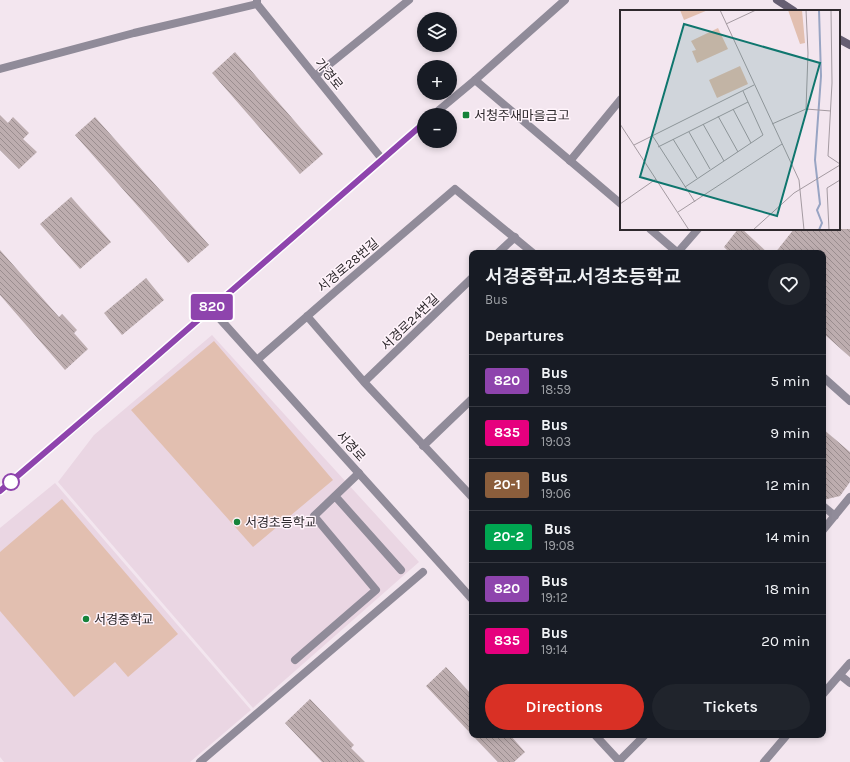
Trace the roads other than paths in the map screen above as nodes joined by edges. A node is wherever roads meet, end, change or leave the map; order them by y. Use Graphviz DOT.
graph roads {
  1 [pos="409,0"];
  2 [pos="565,0"];
  3 [pos="777,0"];
  4 [pos="257,2"];
  5 [pos="792,10"];
  6 [pos="840,40"];
  7 [pos="850,45"];
  8 [pos="0,69"];
  9 [pos="315,76"];
  10 [pos="475,80"];
  11 [pos="620,100"];
  12 [pos="441,108"];
  13 [pos="417,129"];
  14 [pos="382,159"];
  15 [pos="570,160"];
  16 [pos="620,203"];
  17 [pos="651,230"];
  18 [pos="697,230"];
  19 [pos="515,237"];
  20 [pos="501,250"];
  21 [pos="530,250"];
  22 [pos="674,250"];
  23 [pos="680,250"];
  24 [pos="469,281"];
  25 [pos="211,308"];
  26 [pos="306,316"];
  27 [pos="257,360"];
  28 [pos="826,381"];
  29 [pos="364,382"];
  30 [pos="850,401"];
  31 [pos="469,402"];
  32 [pos="423,446"];
  33 [pos="359,473"];
  34 [pos="0,492"];
  35 [pos="469,494"];
  36 [pos="335,496"];
  37 [pos="850,497"];
  38 [pos="826,508"];
  39 [pos="835,516"];
  40 [pos="826,526"];
  41 [pos="401,570"];
  42 [pos="423,572"];
  43 [pos="469,596"];
  44 [pos="295,660"];
  45 [pos="850,663"];
  46 [pos="840,675"];
  47 [pos="850,683"];
  48 [pos="826,691"];
  49 [pos="598,738"];
  50 [pos="642,738"];
  51 [pos="784,738"];
  52 [pos="619,761"];
  53 [pos="200,762"];
  54 [pos="764,762"];
  1 -- 9 [label="street"];
  2 -- 10 [label="street"];
  3 -- 5 [label="main road"];
  4 -- 8 [label="street"];
  4 -- 9 [label="street, 가경로"];
  6 -- 7 [label="main road"];
  9 -- 14 [label="street, 가경로"];
  10 -- 12 [label="street"];
  10 -- 15 [label="street"];
  11 -- 15 [label="street"];
  13 -- 14 [label="street"];
  14 -- 25 [label="street"];
  15 -- 16 [label="street"];
  17 -- 22 [label="street"];
  18 -- 23 [label="street"];
  19 -- 20 [label="street"];
  19 -- 21 [label="street"];
  19 -- 26 [label="street, 서경로28번길"];
  24 -- 29 [label="street, 서경로24번길"];
  25 -- 27 [label="street, 서경로"];
  25 -- 34 [label="street"];
  26 -- 27 [label="street, 서경로28번길"];
  26 -- 29 [label="street"];
  27 -- 33 [label="street, 서경로"];
  28 -- 30 [label="street"];
  29 -- 32 [label="street"];
  31 -- 32 [label="street"];
  32 -- 35 [label="street"];
  33 -- 36 [label="street"];
  33 -- 43 [label="street, 서경로"];
  36 -- 41 [label="street"];
  36 -- 44 [label="street"];
  37 -- 39 [label="street"];
  38 -- 39 [label="street"];
  39 -- 40 [label="street"];
  42 -- 53 [label="street"];
  45 -- 46 [label="street"];
  46 -- 47 [label="street"];
  46 -- 48 [label="street"];
  49 -- 52 [label="street"];
  50 -- 52 [label="street"];
  51 -- 54 [label="street"];
}
